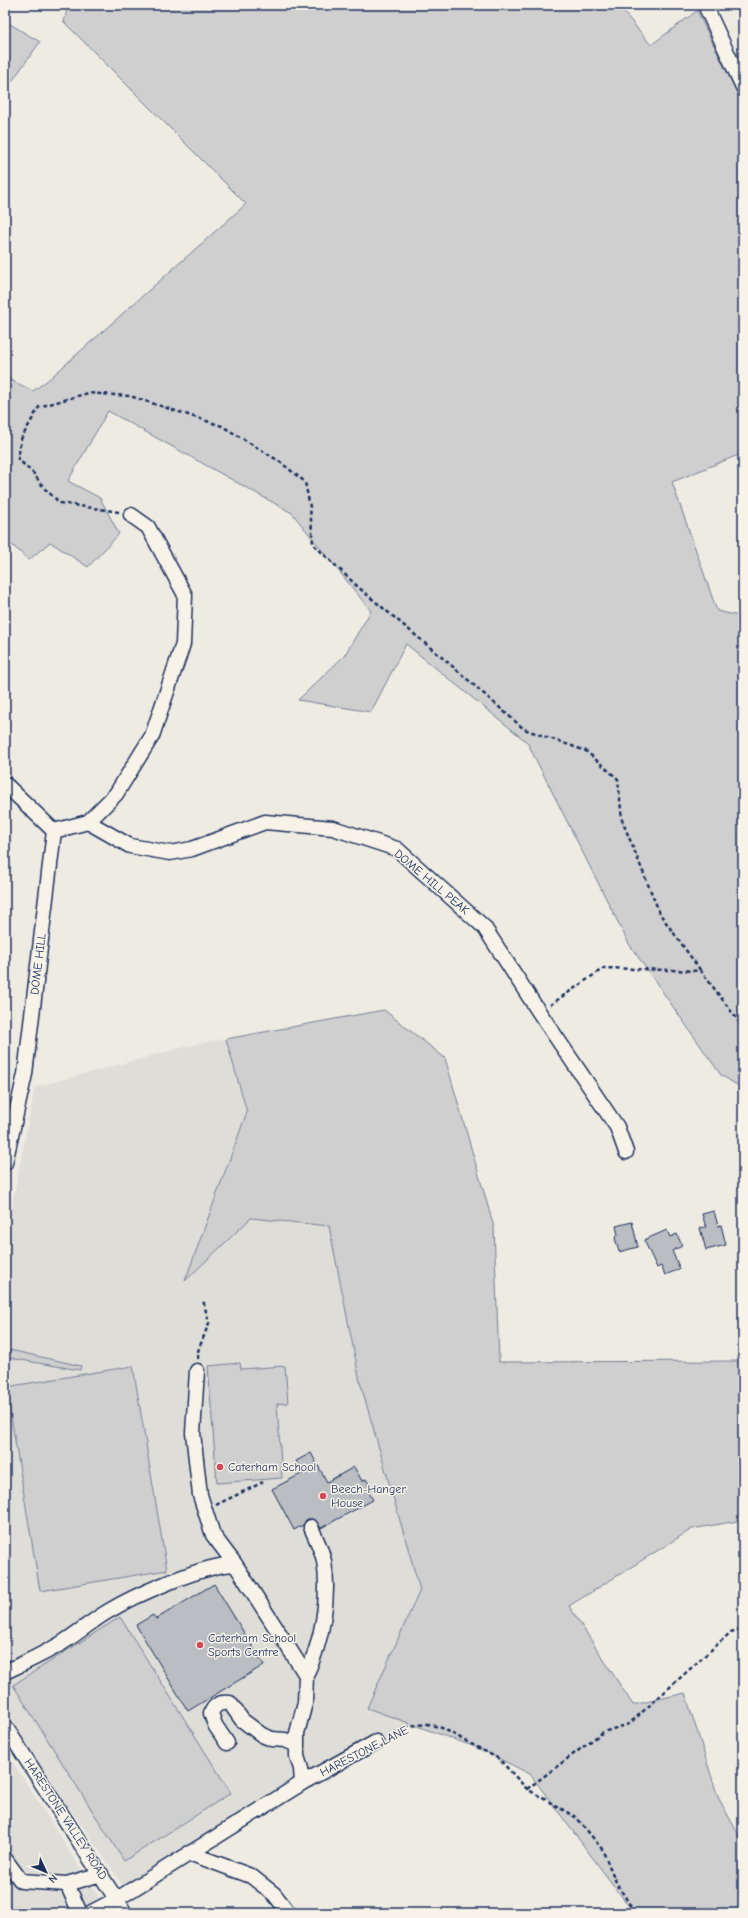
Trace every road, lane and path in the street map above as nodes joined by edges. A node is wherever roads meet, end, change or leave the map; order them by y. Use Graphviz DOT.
graph roads {
  1 [pos="705,5"];
  2 [pos="743,86"];
  3 [pos="131,515"];
  4 [pos="5,784"];
  5 [pos="88,822"];
  6 [pos="54,831"];
  7 [pos="700,971"];
  8 [pos="539,1012"];
  9 [pos="743,1027"];
  10 [pos="626,1152"];
  11 [pos="5,1163"];
  12 [pos="203,1300"];
  13 [pos="197,1371"];
  14 [pos="263,1482"];
  15 [pos="205,1511"];
  16 [pos="311,1527"];
  17 [pos="235,1564"];
  18 [pos="743,1628"];
  19 [pos="5,1672"];
  20 [pos="306,1675"];
  21 [pos="5,1728"];
  22 [pos="376,1742"];
  23 [pos="227,1743"];
  24 [pos="297,1745"];
  25 [pos="302,1783"];
  26 [pos="527,1789"];
  27 [pos="189,1853"];
  28 [pos="5,1859"];
  29 [pos="102,1874"];
  30 [pos="68,1884"];
  31 [pos="117,1899"];
  32 [pos="80,1913"];
  33 [pos="90,1913"];
  34 [pos="125,1913"];
  35 [pos="289,1913"];
  36 [pos="635,1913"];
  1 -- 2 [label="street"];
  3 -- 5 [label="street"];
  3 -- 7 [label="path"];
  4 -- 6 [label="street"];
  5 -- 6 [label="street"];
  5 -- 8 [label="street, DOME HILL PEAK"];
  6 -- 11 [label="street, DOME HILL"];
  7 -- 8 [label="path"];
  7 -- 9 [label="path"];
  8 -- 10 [label="street, DOME HILL PEAK"];
  12 -- 13 [label="path"];
  13 -- 15 [label="street"];
  14 -- 15 [label="path"];
  15 -- 17 [label="street"];
  16 -- 20 [label="street"];
  17 -- 19 [label="street"];
  17 -- 20 [label="street"];
  18 -- 26 [label="path"];
  20 -- 24 [label="street"];
  21 -- 29 [label="street, HARESTONE VALLEY ROAD"];
  22 -- 25 [label="street, HARESTONE LANE"];
  22 -- 26 [label="path, HARESTONE LANE"];
  23 -- 24 [label="street"];
  24 -- 25 [label="street"];
  25 -- 27 [label="street, HARESTONE LANE"];
  26 -- 36 [label="path, HARESTONE LANE"];
  27 -- 31 [label="street, HARESTONE LANE"];
  27 -- 35 [label="street"];
  28 -- 30 [label="street"];
  29 -- 30 [label="street"];
  29 -- 31 [label="street, HARESTONE VALLEY ROAD"];
  30 -- 32 [label="street"];
  31 -- 33 [label="street, HARESTONE LANE"];
  31 -- 34 [label="street, HARESTONE VALLEY ROAD"];
}
